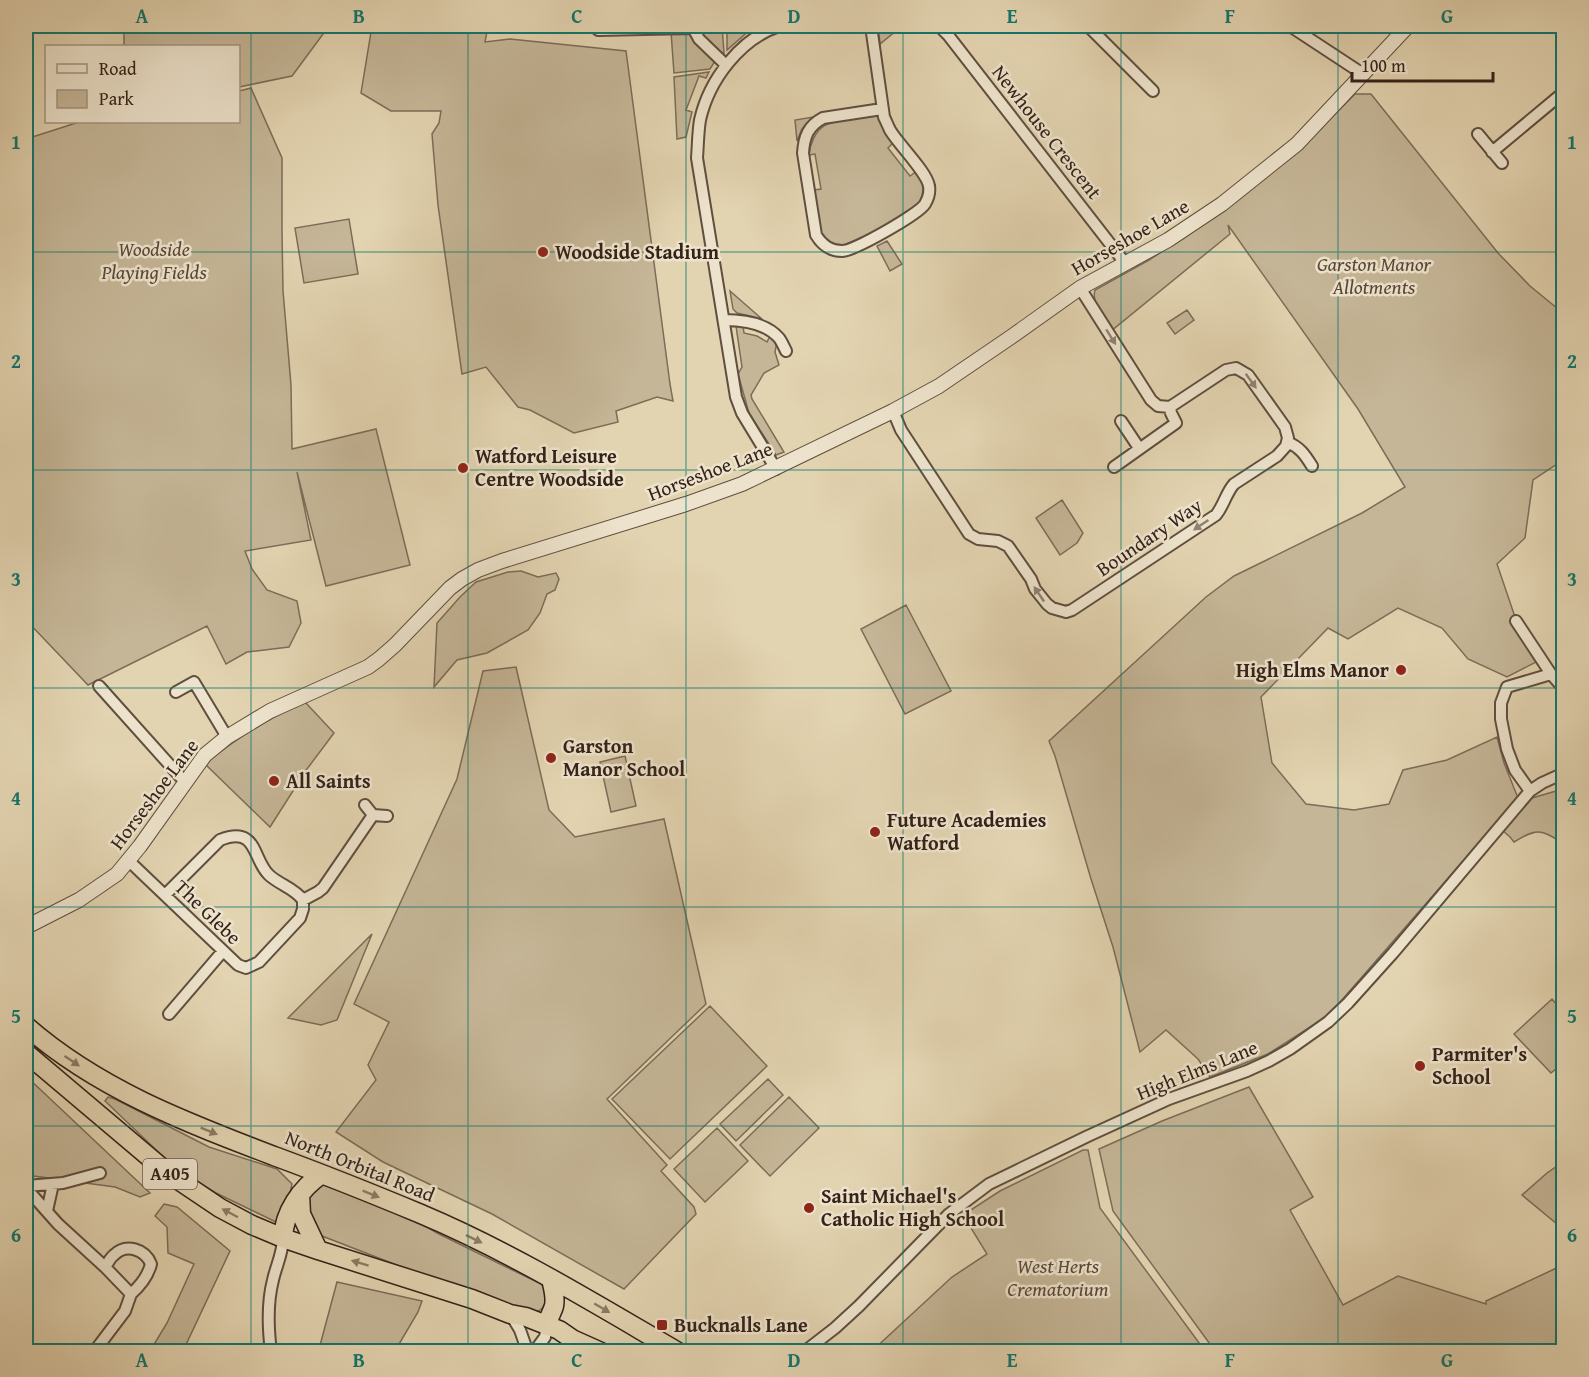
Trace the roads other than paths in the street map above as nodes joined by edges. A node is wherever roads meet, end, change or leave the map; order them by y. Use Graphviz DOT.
graph roads {
  1 [pos="779,26"];
  2 [pos="871,26"];
  3 [pos="939,26"];
  4 [pos="1088,26"];
  5 [pos="1290,26"];
  6 [pos="1408,26"];
  7 [pos="692,27"];
  8 [pos="598,30"];
  9 [pos="726,65"];
  10 [pos="1363,74"];
  11 [pos="1153,91"];
  12 [pos="1563,92"];
  13 [pos="882,110"];
  14 [pos="1478,134"];
  15 [pos="1492,152"];
  16 [pos="1502,163"];
  17 [pos="1563,252"];
  18 [pos="1563,260"];
  19 [pos="1125,263"];
  20 [pos="1080,288"];
  21 [pos="724,320"];
  22 [pos="786,351"];
  23 [pos="1170,407"];
  24 [pos="893,411"];
  25 [pos="1121,421"];
  26 [pos="1287,442"];
  27 [pos="1139,448"];
  28 [pos="1312,466"];
  29 [pos="1114,467"];
  30 [pos="776,469"];
  31 [pos="1516,621"];
  32 [pos="1551,674"];
  33 [pos="99,686"];
  34 [pos="1563,689"];
  35 [pos="176,692"];
  36 [pos="227,737"];
  37 [pos="1563,773"];
  38 [pos="184,782"];
  39 [pos="1530,791"];
  40 [pos="365,804"];
  41 [pos="373,815"];
  42 [pos="387,816"];
  43 [pos="129,861"];
  44 [pos="165,896"];
  45 [pos="303,900"];
  46 [pos="26,927"];
  47 [pos="223,951"];
  48 [pos="169,1014"];
  49 [pos="26,1026"];
  50 [pos="26,1053"];
  51 [pos="100,1173"];
  52 [pos="322,1174"];
  53 [pos="53,1184"];
  54 [pos="26,1187"];
  55 [pos="300,1194"];
  56 [pos="47,1211"];
  57 [pos="283,1238"];
  58 [pos="318,1250"];
  59 [pos="105,1267"];
  60 [pos="551,1279"];
  61 [pos="131,1294"];
  62 [pos="510,1314"];
  63 [pos="539,1341"];
  64 [pos="94,1352"];
  65 [pos="271,1352"];
  66 [pos="601,1352"];
  67 [pos="678,1352"];
  68 [pos="804,1352"];
  1 -- 9 [label="street"];
  2 -- 13 [label="street"];
  3 -- 19 [label="street, Newhouse Crescent"];
  4 -- 11 [label="street"];
  5 -- 10 [label="street"];
  6 -- 10 [label="street, Horseshoe Lane"];
  7 -- 8 [label="street"];
  7 -- 9 [label="street"];
  9 -- 21 [label="street"];
  10 -- 19 [label="street, Horseshoe Lane"];
  12 -- 15 [label="street"];
  13 -- 13 [label="street"];
  14 -- 15 [label="street"];
  15 -- 16 [label="street"];
  17 -- 18 [label="street"];
  19 -- 20 [label="street, Horseshoe Lane"];
  20 -- 23 [label="street, one-way"];
  20 -- 24 [label="street, Horseshoe Lane"];
  21 -- 22 [label="street"];
  21 -- 30 [label="street"];
  23 -- 26 [label="street, one-way"];
  23 -- 27 [label="street"];
  26 -- 24 [label="street, Boundary Way, one-way"];
  24 -- 30 [label="street, Horseshoe Lane"];
  25 -- 27 [label="street"];
  26 -- 28 [label="street"];
  27 -- 29 [label="street"];
  30 -- 36 [label="street, Horseshoe Lane"];
  31 -- 32 [label="street"];
  32 -- 34 [label="street"];
  32 -- 39 [label="street"];
  33 -- 38 [label="street"];
  35 -- 36 [label="street"];
  36 -- 38 [label="street, Horseshoe Lane"];
  37 -- 39 [label="street, High Elms Lane"];
  38 -- 43 [label="street, Horseshoe Lane"];
  39 -- 68 [label="street, High Elms Lane"];
  40 -- 41 [label="street"];
  41 -- 42 [label="street"];
  41 -- 45 [label="street"];
  43 -- 44 [label="street, The Glebe"];
  43 -- 46 [label="street, Horseshoe Lane"];
  44 -- 45 [label="street"];
  44 -- 47 [label="street, The Glebe"];
  45 -- 47 [label="street, The Glebe"];
  47 -- 48 [label="street"];
  49 -- 52 [label="highway, North Orbital Road, one-way"];
  57 -- 50 [label="highway, A405, one-way"];
  51 -- 53 [label="street"];
  52 -- 55 [label="highway"];
  52 -- 60 [label="highway, North Orbital Road, one-way"];
  53 -- 54 [label="street"];
  53 -- 56 [label="street"];
  54 -- 56 [label="street"];
  55 -- 57 [label="highway"];
  55 -- 58 [label="highway"];
  56 -- 59 [label="street"];
  57 -- 58 [label="highway, A405"];
  57 -- 65 [label="street"];
  62 -- 58 [label="highway, A405, one-way"];
  59 -- 61 [label="street"];
  59 -- 61 [label="street"];
  60 -- 63 [label="highway"];
  60 -- 67 [label="highway, North Orbital Road, one-way"];
  61 -- 64 [label="street"];
  62 -- 63 [label="highway, A405"];
  62 -- 63 [label="street"];
  63 -- 66 [label="highway, A405"];
}
